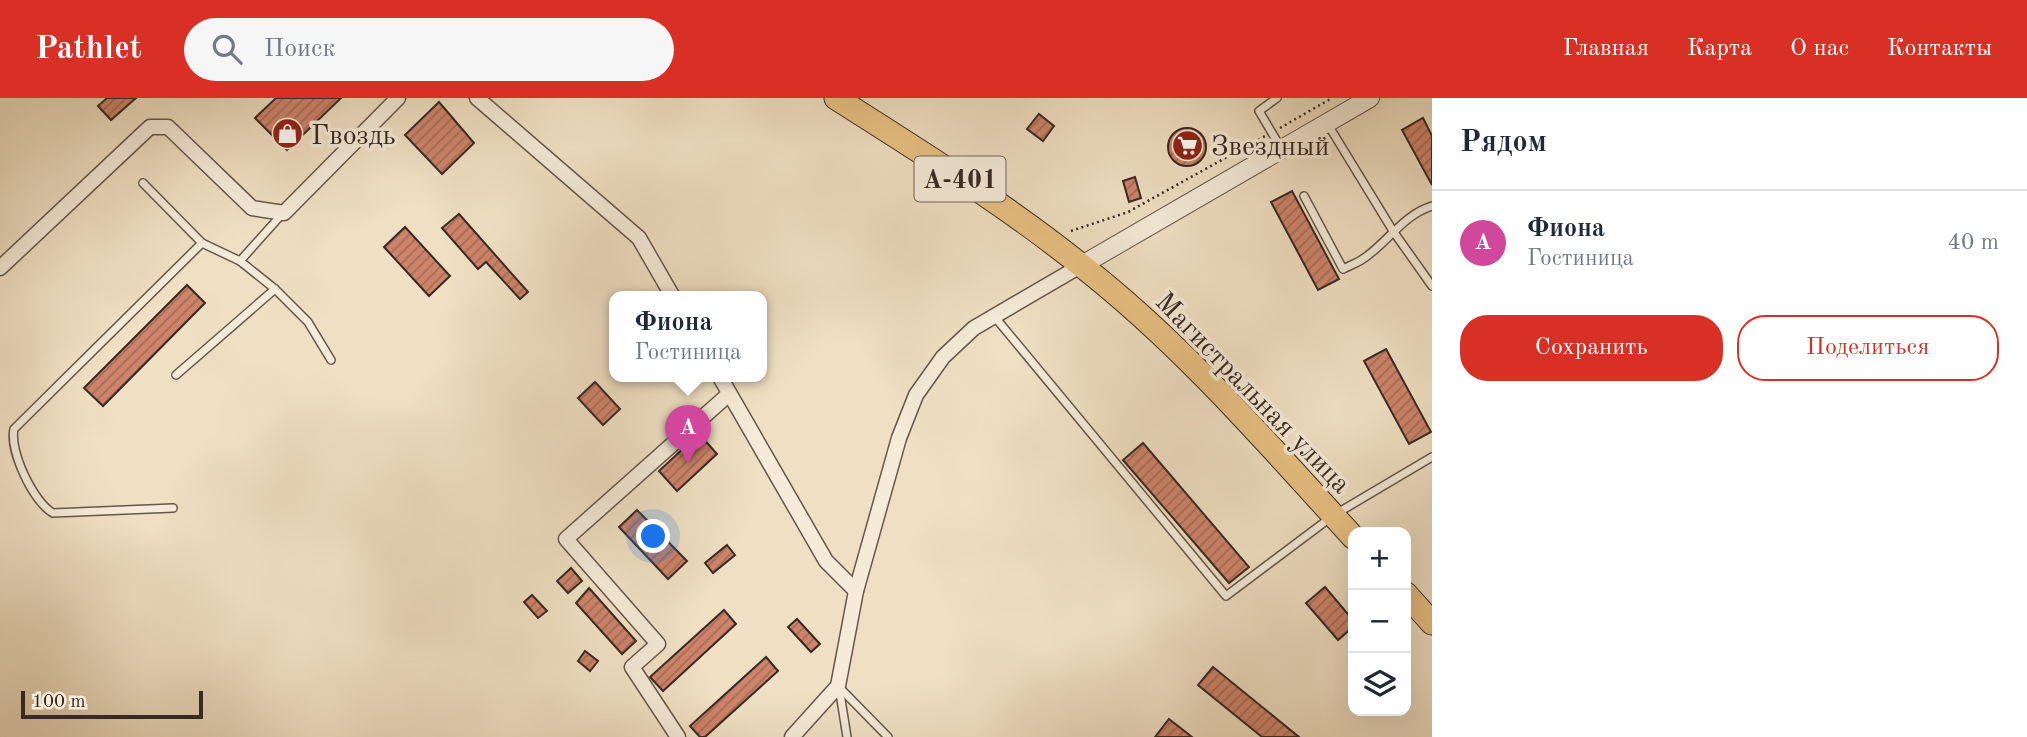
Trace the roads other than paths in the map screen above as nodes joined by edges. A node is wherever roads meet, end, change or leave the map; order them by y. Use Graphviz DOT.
graph roads {
  1 [pos="398,98"];
  2 [pos="477,98"];
  3 [pos="836,98"];
  4 [pos="1277,98"];
  5 [pos="1370,98"];
  6 [pos="1327,123"];
  7 [pos="1282,149"];
  8 [pos="143,183"];
  9 [pos="1304,195"];
  10 [pos="1432,206"];
  11 [pos="284,213"];
  12 [pos="1393,231"];
  13 [pos="202,243"];
  14 [pos="240,261"];
  15 [pos="1082,265"];
  16 [pos="0,268"];
  17 [pos="1432,286"];
  18 [pos="275,289"];
  19 [pos="670,291"];
  20 [pos="994,316"];
  21 [pos="331,360"];
  22 [pos="176,374"];
  23 [pos="723,382"];
  24 [pos="729,394"];
  25 [pos="1432,457"];
  26 [pos="173,508"];
  27 [pos="1334,515"];
  28 [pos="1348,531"];
  29 [pos="856,592"];
  30 [pos="1411,600"];
  31 [pos="1432,623"];
  32 [pos="838,686"];
  33 [pos="678,737"];
  34 [pos="792,737"];
  35 [pos="847,737"];
  36 [pos="888,737"];
  1 -- 11 [label="street"];
  2 -- 19 [label="street"];
  3 -- 15 [label="main road, Магистральная улица / А-401"];
  4 -- 7 [label="lane"];
  5 -- 6 [label="street"];
  6 -- 7 [label="street"];
  6 -- 12 [label="lane"];
  7 -- 15 [label="street"];
  8 -- 13 [label="lane"];
  9 -- 12 [label="lane"];
  10 -- 12 [label="lane"];
  11 -- 14 [label="lane"];
  11 -- 16 [label="street"];
  12 -- 17 [label="lane"];
  13 -- 14 [label="lane"];
  13 -- 26 [label="lane"];
  14 -- 18 [label="lane"];
  15 -- 20 [label="street"];
  15 -- 27 [label="main road, Магистральная улица"];
  18 -- 21 [label="lane"];
  18 -- 22 [label="lane"];
  20 -- 27 [label="lane"];
  20 -- 29 [label="street"];
  23 -- 24 [label="street"];
  24 -- 29 [label="street"];
  24 -- 33 [label="street"];
  25 -- 27 [label="lane"];
  27 -- 28 [label="main road, Магистральная улица"];
  29 -- 32 [label="street"];
  30 -- 31 [label="main road"];
  32 -- 34 [label="street"];
  32 -- 35 [label="lane"];
  32 -- 36 [label="lane"];
}
